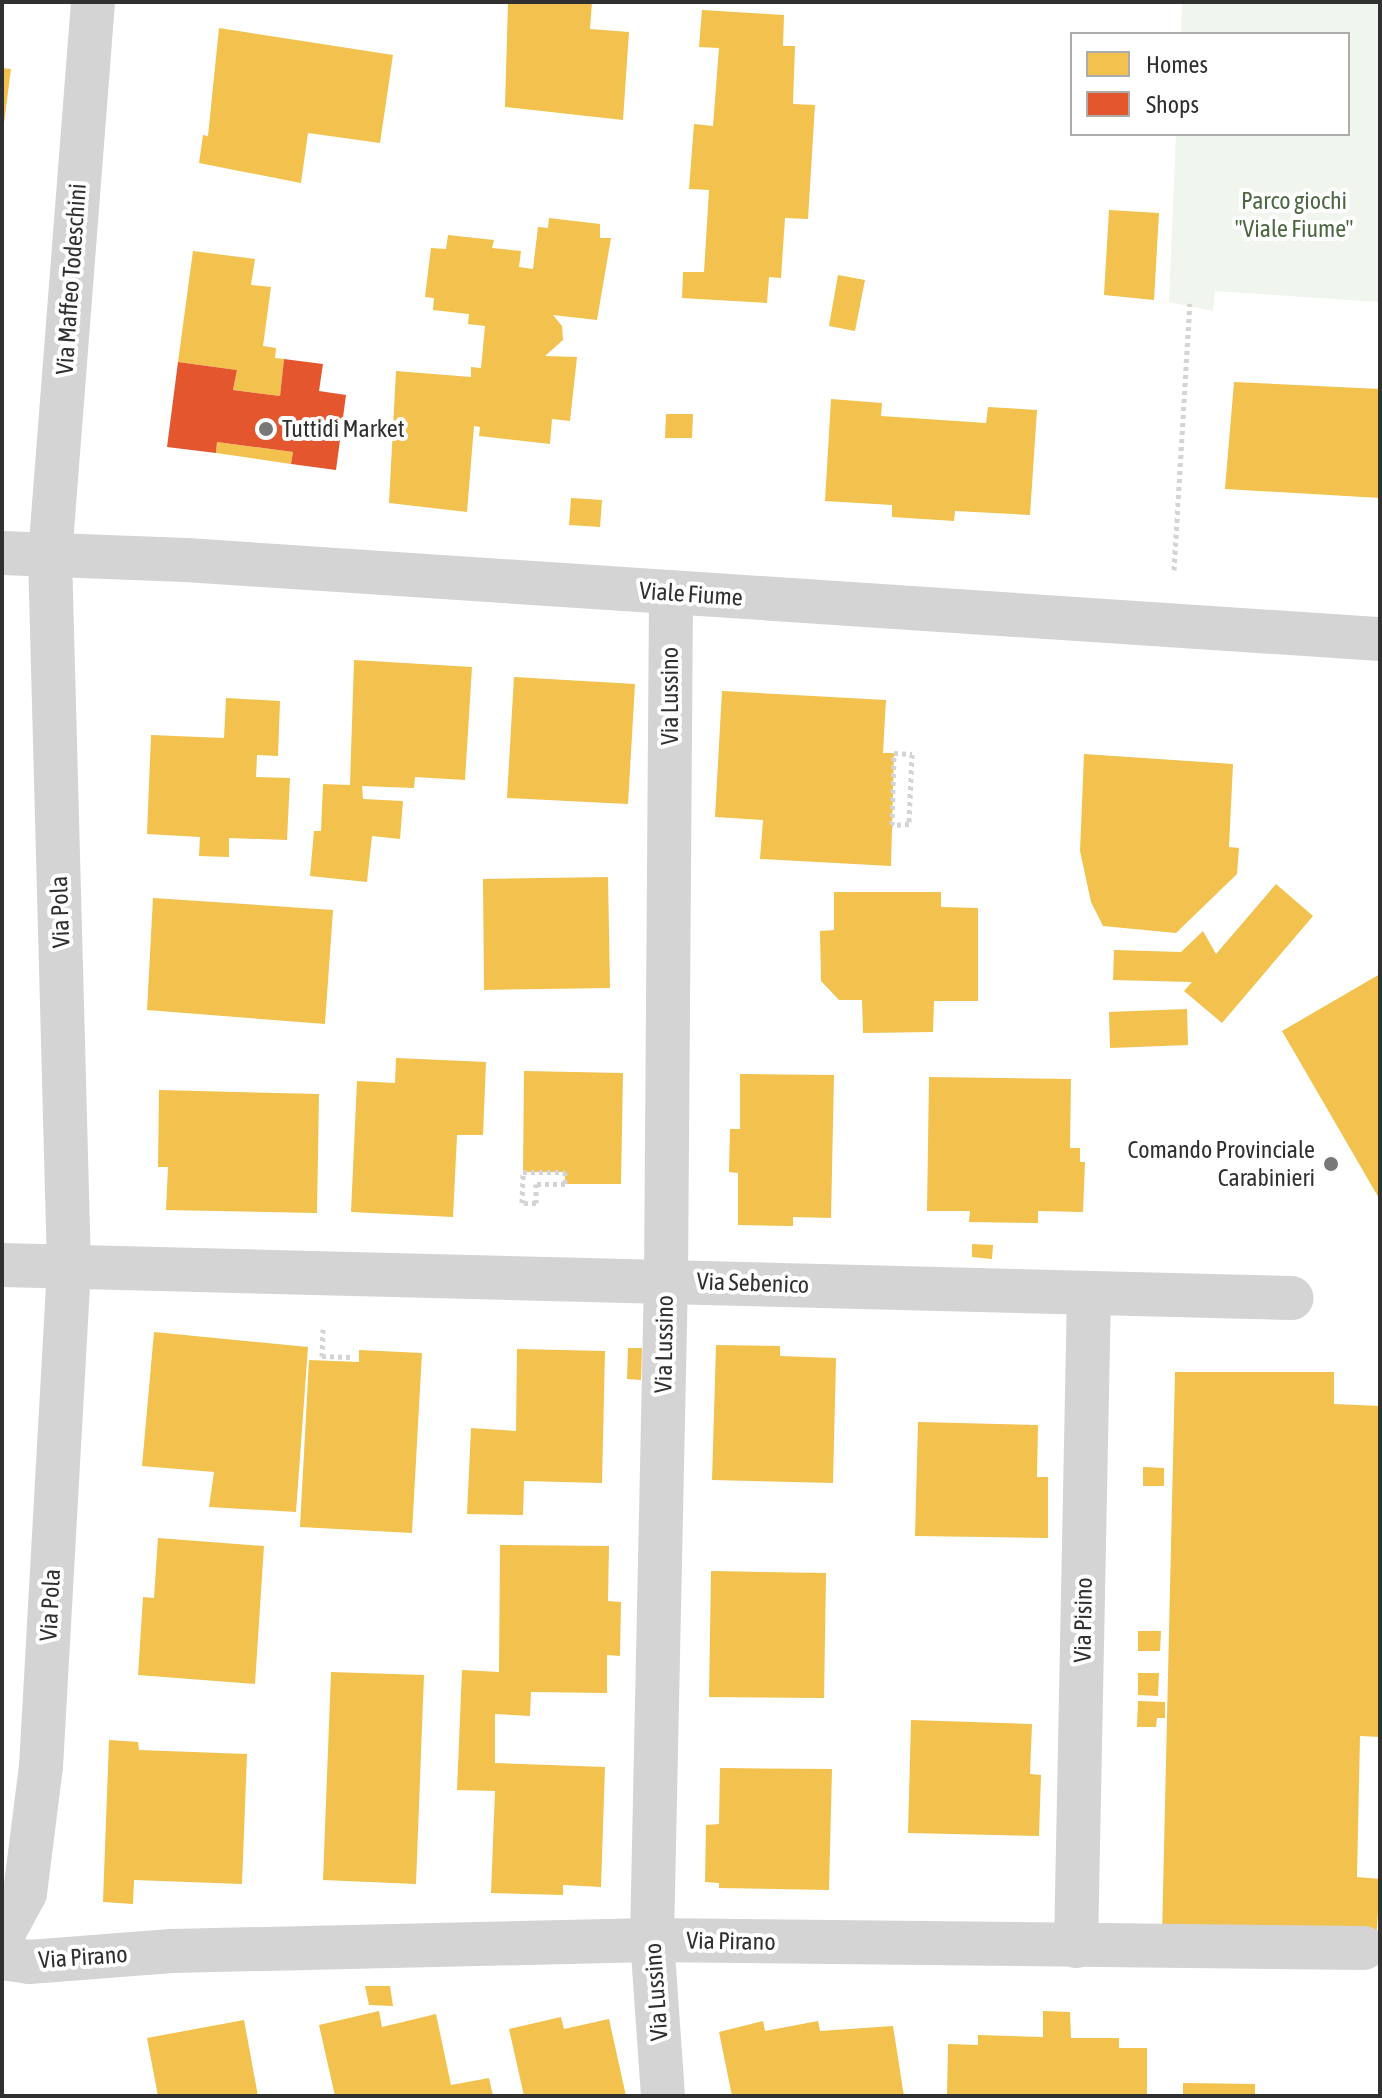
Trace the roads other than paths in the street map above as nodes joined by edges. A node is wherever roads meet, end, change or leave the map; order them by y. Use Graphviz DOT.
graph roads {
  1 [pos="93,2"];
  2 [pos="2,553"];
  3 [pos="50,556"];
  4 [pos="671,592"];
  5 [pos="1380,639"];
  6 [pos="2,1265"];
  7 [pos="69,1267"];
  8 [pos="666,1279"];
  9 [pos="1089,1295"];
  10 [pos="1292,1298"];
  11 [pos="2,1936"];
  12 [pos="652,1940"];
  13 [pos="1076,1946"];
  14 [pos="1364,1948"];
  15 [pos="2,1958"];
  16 [pos="663,2096"];
  1 -- 3 [label="street, Via Maffeo Todeschini"];
  2 -- 3 [label="street, Viale Fiume"];
  3 -- 4 [label="street, Viale Fiume"];
  3 -- 7 [label="street, Via Pola"];
  4 -- 5 [label="street, Viale Fiume"];
  4 -- 8 [label="street, Via Lussino"];
  6 -- 7 [label="street"];
  7 -- 8 [label="street, Via Sebenico"];
  7 -- 11 [label="street, Via Pola"];
  8 -- 9 [label="street, Via Sebenico"];
  8 -- 12 [label="street, Via Lussino"];
  9 -- 10 [label="street, Via Sebenico"];
  9 -- 13 [label="street, Via Pisino"];
  12 -- 13 [label="street, Via Pirano"];
  12 -- 15 [label="street, Via Pirano"];
  12 -- 16 [label="street, Via Lussino"];
  13 -- 14 [label="street, Via Pirano"];
}
